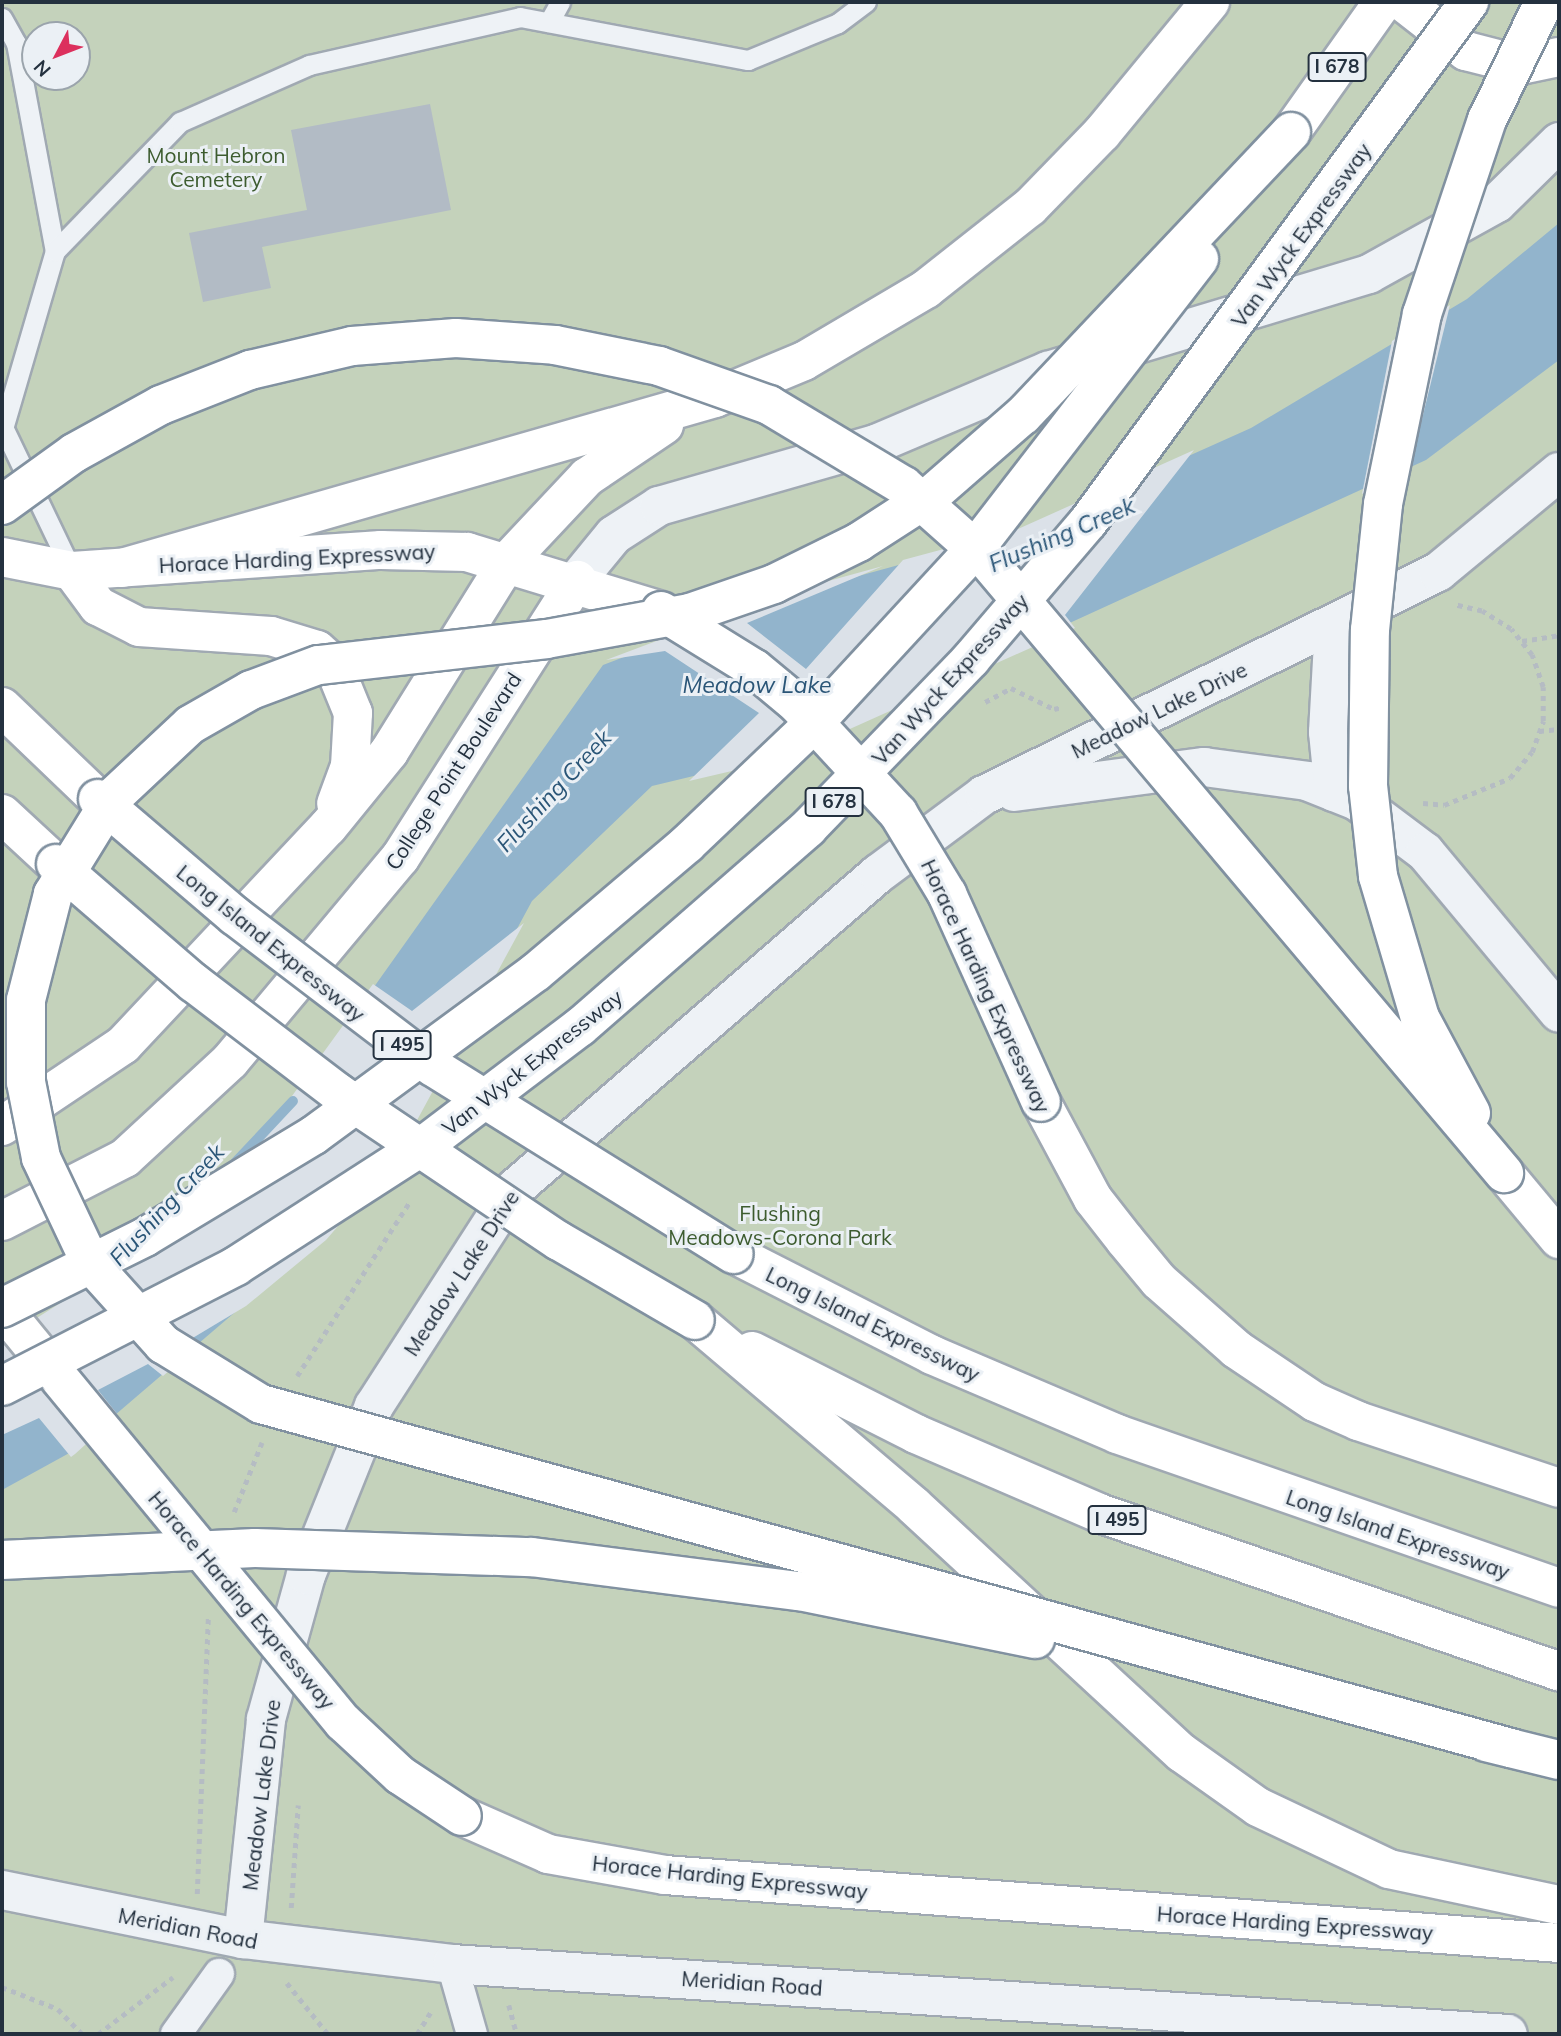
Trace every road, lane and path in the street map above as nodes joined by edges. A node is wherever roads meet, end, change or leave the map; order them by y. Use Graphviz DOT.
graph roads {
  1 [pos="560,2"];
  2 [pos="866,2"];
  3 [pos="1210,2"];
  4 [pos="1383,2"];
  5 [pos="1404,2"];
  6 [pos="1469,2"];
  7 [pos="1544,2"];
  8 [pos="518,9"];
  9 [pos="2,18"];
  10 [pos="549,23"];
  11 [pos="1559,57"];
  12 [pos="1291,132"];
  13 [pos="1559,142"];
  14 [pos="55,251"];
  15 [pos="715,398"];
  16 [pos="2,429"];
  17 [pos="1559,472"];
  18 [pos="2,505"];
  19 [pos="2,557"];
  20 [pos="509,561"];
  21 [pos="122,568"];
  22 [pos="72,571"];
  23 [pos="577,580"];
  24 [pos="1450,604"];
  25 [pos="1334,624"];
  26 [pos="1559,635"];
  27 [pos="1521,641"];
  28 [pos="2,707"];
  29 [pos="1559,729"];
  30 [pos="1539,731"];
  31 [pos="1334,792"];
  32 [pos="984,796"];
  33 [pos="1412,802"];
  34 [pos="2,814"];
  35 [pos="328,827"];
  36 [pos="1559,1013"];
  37 [pos="2,1125"];
  38 [pos="1504,1173"];
  39 [pos="2,1221"];
  40 [pos="1559,1239"];
  41 [pos="695,1320"];
  42 [pos="6,1326"];
  43 [pos="2,1386"];
  44 [pos="1559,1488"];
  45 [pos="1427,1544"];
  46 [pos="2,1560"];
  47 [pos="1559,1569"];
  48 [pos="1559,1588"];
  49 [pos="1559,1671"];
  50 [pos="1511,1748"];
  51 [pos="1559,1760"];
  52 [pos="298,1800"];
  53 [pos="2,1890"];
  54 [pos="1559,1905"];
  55 [pos="290,1919"];
  56 [pos="243,1940"];
  57 [pos="1559,1943"];
  58 [pos="452,1964"];
  59 [pos="287,1971"];
  60 [pos="178,1973"];
  61 [pos="219,1973"];
  62 [pos="2,1987"];
  63 [pos="436,1999"];
  64 [pos="1294,2025"];
  65 [pos="82,2034"];
  66 [pos="98,2034"];
  67 [pos="176,2034"];
  68 [pos="328,2034"];
  69 [pos="416,2034"];
  70 [pos="472,2034"];
  71 [pos="1508,2034"];
  1 -- 10 [label="lane"];
  2 -- 10 [label="lane"];
  3 -- 15 [label="main road"];
  4 -- 12 [label="main road, I 678"];
  5 -- 11 [label="main road"];
  6 -- 43 [label="main road, Van Wyck Expressway / I 678, bridge"];
  7 -- 38 [label="main road, bridge"];
  8 -- 10 [label="lane"];
  8 -- 14 [label="lane"];
  9 -- 14 [label="lane"];
  12 -- 42 [label="main road, I 678, bridge"];
  12 -- 50 [label="main road, bridge"];
  13 -- 23 [label="street"];
  14 -- 16 [label="lane"];
  15 -- 20 [label="main road"];
  15 -- 21 [label="main road"];
  16 -- 22 [label="lane"];
  17 -- 25 [label="street, Meadow Lake Drive"];
  18 -- 38 [label="main road, bridge"];
  19 -- 22 [label="main road, Horace Harding Expressway"];
  20 -- 21 [label="main road, Horace Harding Expressway"];
  20 -- 23 [label="main road, Horace Harding Expressway"];
  20 -- 35 [label="main road"];
  21 -- 22 [label="main road, Horace Harding Expressway"];
  22 -- 35 [label="main road"];
  23 -- 39 [label="main road, College Point Boulevard"];
  23 -- 44 [label="main road, Horace Harding Expressway, bridge"];
  24 -- 27 [label="path"];
  25 -- 31 [label="street"];
  25 -- 32 [label="street, Meadow Lake Drive"];
  26 -- 27 [label="path"];
  27 -- 30 [label="path"];
  28 -- 45 [label="main road, Long Island Expressway / I 495, bridge"];
  29 -- 30 [label="path"];
  30 -- 33 [label="path"];
  31 -- 32 [label="street, Meadow Lake Drive"];
  31 -- 36 [label="street, Meadow Lake Drive"];
  32 -- 56 [label="street, Meadow Lake Drive"];
  34 -- 41 [label="main road, I 495, bridge"];
  35 -- 37 [label="main road"];
  38 -- 40 [label="main road"];
  41 -- 49 [label="main road, I 495"];
  41 -- 54 [label="main road"];
  42 -- 57 [label="main road, Horace Harding Expressway, bridge"];
  45 -- 47 [label="main road"];
  45 -- 48 [label="main road, Long Island Expressway / I 495"];
  46 -- 50 [label="main road, bridge"];
  50 -- 51 [label="main road, bridge"];
  52 -- 55 [label="path"];
  53 -- 56 [label="street, Meridian Road"];
  56 -- 58 [label="street, Meridian Road"];
  58 -- 64 [label="street, Meridian Road"];
  58 -- 70 [label="street"];
  59 -- 68 [label="path"];
  60 -- 66 [label="path"];
  61 -- 67 [label="street"];
  62 -- 65 [label="path"];
  63 -- 69 [label="path"];
  64 -- 71 [label="street, Meridian Road"];
}
